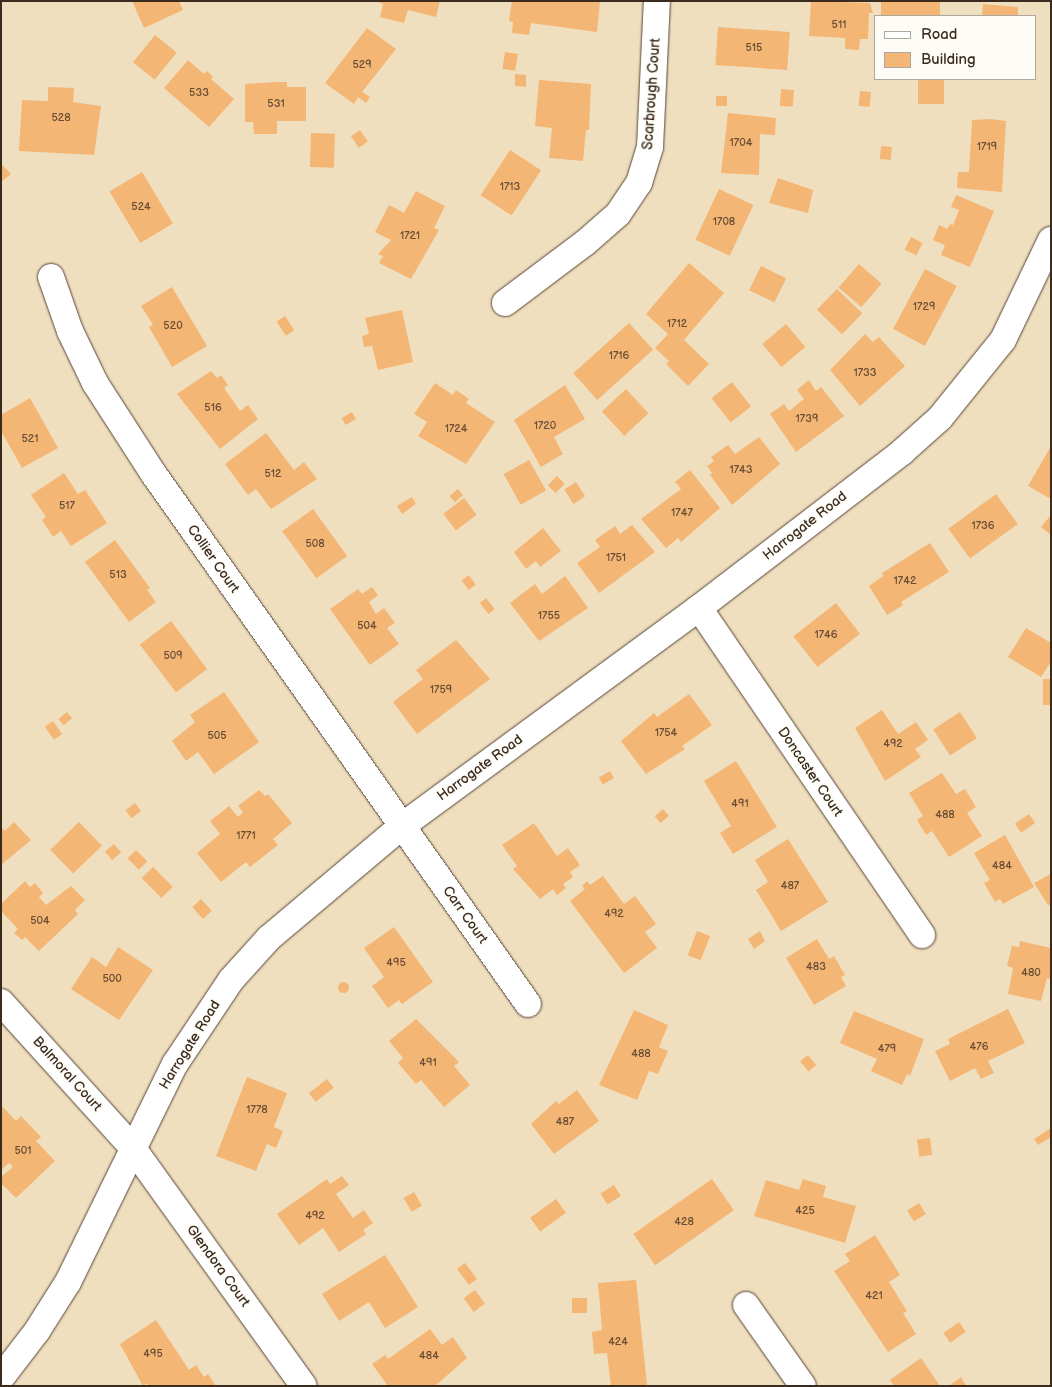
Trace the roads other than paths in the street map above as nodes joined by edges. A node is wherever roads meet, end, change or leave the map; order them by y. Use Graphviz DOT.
graph roads {
  1 [pos="657,1"];
  2 [pos="1051,240"];
  3 [pos="51,277"];
  4 [pos="504,303"];
  5 [pos="699,608"];
  6 [pos="402,826"];
  7 [pos="922,935"];
  8 [pos="1,1002"];
  9 [pos="528,1004"];
  10 [pos="132,1147"];
  11 [pos="746,1305"];
  12 [pos="1,1378"];
  13 [pos="304,1386"];
  14 [pos="803,1386"];
  1 -- 4 [label="street, Scarbrough Court"];
  2 -- 5 [label="street, Harrogate Road"];
  3 -- 6 [label="street, Collier Court"];
  5 -- 6 [label="street, Harrogate Road"];
  5 -- 7 [label="street, Doncaster Court"];
  6 -- 9 [label="street, Carr Court"];
  6 -- 10 [label="street, Harrogate Road"];
  8 -- 10 [label="street, Balmoral Court"];
  10 -- 12 [label="street, Harrogate Road"];
  10 -- 13 [label="street, Glendora Court"];
  11 -- 14 [label="street"];
}
